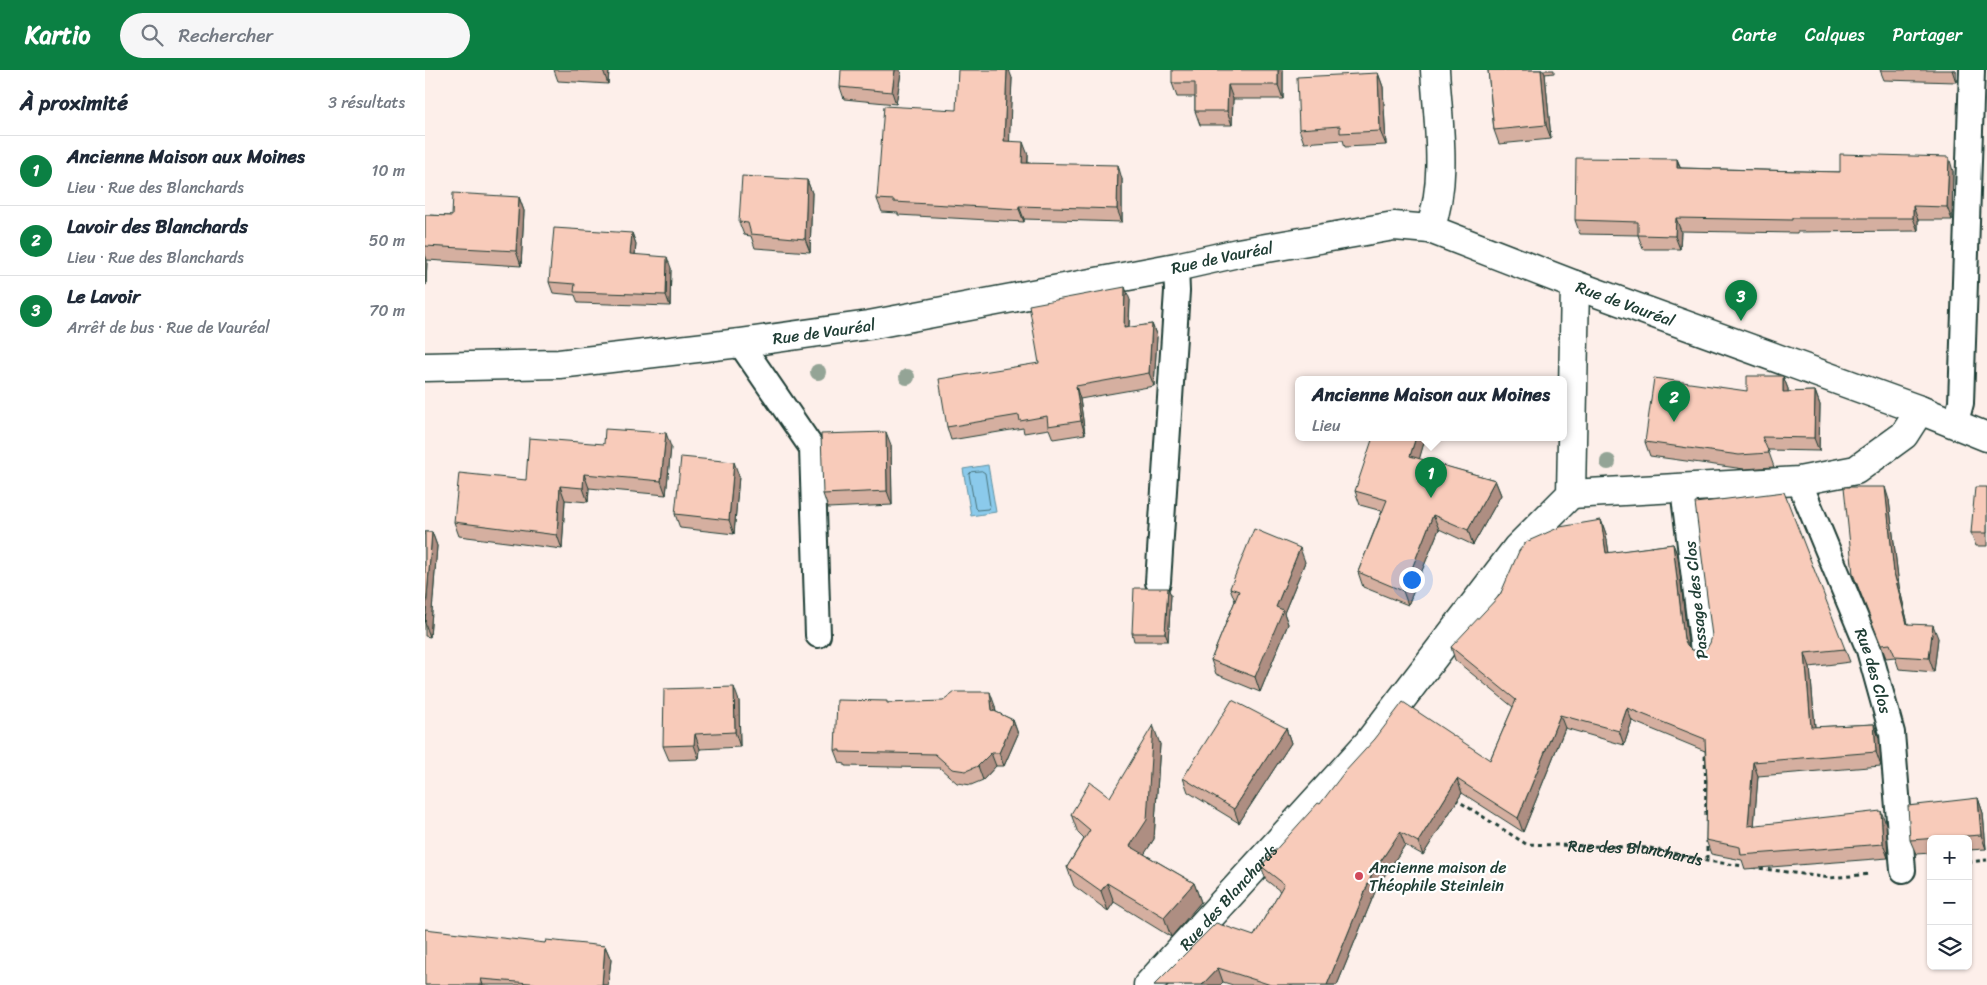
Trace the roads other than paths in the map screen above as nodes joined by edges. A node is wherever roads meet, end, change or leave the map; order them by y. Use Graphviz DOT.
graph roads {
  1 [pos="1435,70"];
  2 [pos="1972,70"];
  3 [pos="1430,229"];
  4 [pos="1176,267"];
  5 [pos="1575,285"];
  6 [pos="740,343"];
  7 [pos="425,368"];
  8 [pos="1919,410"];
  9 [pos="1955,424"];
  10 [pos="1987,437"];
  11 [pos="1799,481"];
  12 [pos="1683,489"];
  13 [pos="1571,494"];
  14 [pos="1158,582"];
  15 [pos="818,635"];
  16 [pos="1703,651"];
  17 [pos="1903,870"];
  18 [pos="1149,985"];
  1 -- 3 [label="street"];
  2 -- 9 [label="lane"];
  3 -- 4 [label="street, Rue de Vauréal"];
  3 -- 5 [label="street, Rue de Vauréal"];
  4 -- 6 [label="street, Rue de Vauréal"];
  4 -- 14 [label="lane"];
  5 -- 8 [label="street, Rue de Vauréal"];
  5 -- 13 [label="street"];
  6 -- 7 [label="street, Rue de Vauréal"];
  6 -- 15 [label="lane"];
  8 -- 9 [label="street, Rue de Vauréal"];
  8 -- 11 [label="street"];
  9 -- 10 [label="street, Rue de Vauréal"];
  11 -- 12 [label="street"];
  11 -- 17 [label="lane, Rue des Clos"];
  12 -- 13 [label="street"];
  12 -- 16 [label="lane, Passage des Clos"];
  13 -- 18 [label="street, Rue des Blanchards"];
}
